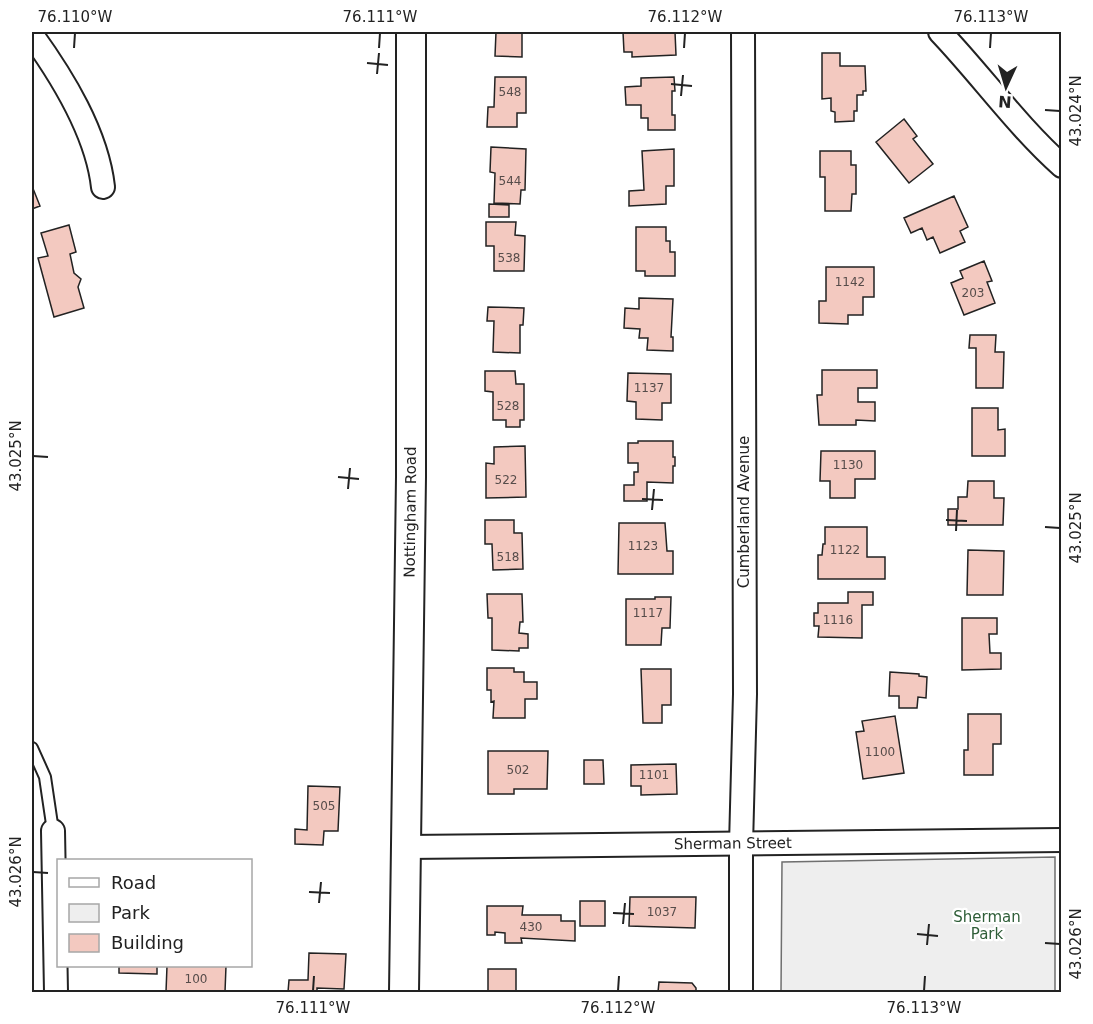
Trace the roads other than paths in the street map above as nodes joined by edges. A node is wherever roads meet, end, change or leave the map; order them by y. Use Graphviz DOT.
graph roads {
  1 [pos="411,32"];
  2 [pos="742,32"];
  3 [pos="940,32"];
  4 [pos="32,35"];
  5 [pos="1062,166"];
  6 [pos="103,187"];
  7 [pos="32,748"];
  8 [pos="53,831"];
  9 [pos="1062,840"];
  10 [pos="741,845"];
  11 [pos="406,847"];
  12 [pos="56,993"];
  13 [pos="404,993"];
  14 [pos="741,993"];
  1 -- 11 [label="street, Nottingham Road"];
  2 -- 10 [label="street, Cumberland Avenue"];
  3 -- 5 [label="street"];
  4 -- 6 [label="street"];
  7 -- 8 [label="lane"];
  8 -- 12 [label="street"];
  9 -- 10 [label="street, Sherman Street"];
  10 -- 11 [label="street, Sherman Street"];
  10 -- 14 [label="street, Cumberland Avenue"];
  11 -- 13 [label="street, Nottingham Road"];
}
